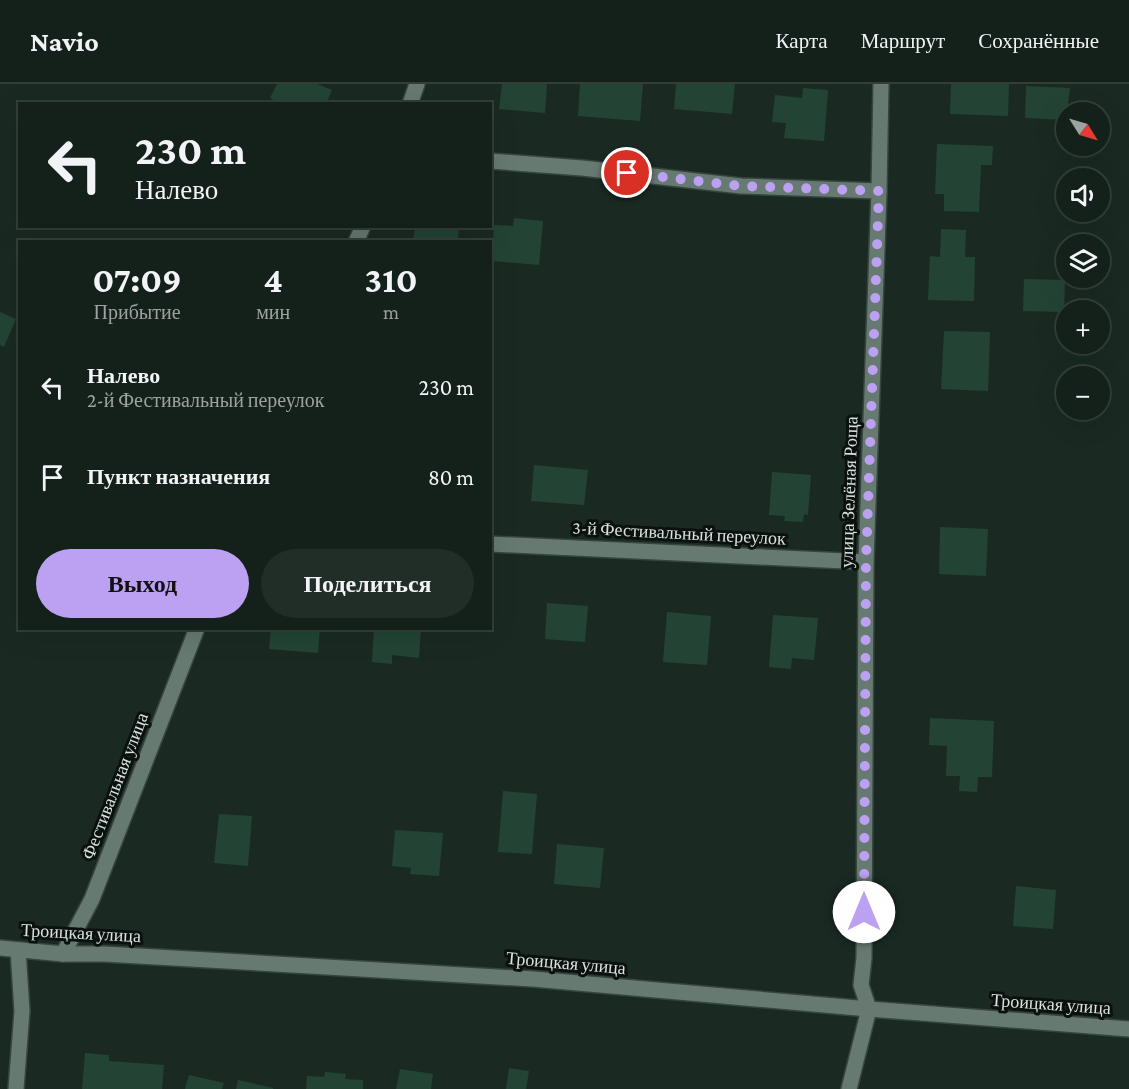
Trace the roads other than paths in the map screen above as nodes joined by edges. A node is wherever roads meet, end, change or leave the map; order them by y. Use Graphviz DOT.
graph roads {
  1 [pos="417,84"];
  2 [pos="881,84"];
  3 [pos="411,102"];
  4 [pos="492,160"];
  5 [pos="879,191"];
  6 [pos="492,544"];
  7 [pos="866,562"];
  8 [pos="195,630"];
  9 [pos="0,948"];
  10 [pos="18,950"];
  11 [pos="63,954"];
  12 [pos="869,1009"];
  13 [pos="1129,1029"];
  14 [pos="16,1089"];
  15 [pos="849,1089"];
  1 -- 3 [label="street"];
  2 -- 5 [label="street, улица Зелёная Роща"];
  4 -- 5 [label="street"];
  5 -- 7 [label="street, улица Зелёная Роща"];
  6 -- 7 [label="street, 3-й Фестивальный переулок"];
  7 -- 12 [label="street, улица Зелёная Роща"];
  8 -- 11 [label="street, Фестивальная улица"];
  9 -- 10 [label="street, Троицкая улица"];
  10 -- 11 [label="street, Троицкая улица"];
  10 -- 14 [label="street"];
  11 -- 12 [label="street, Троицкая улица"];
  12 -- 13 [label="street, Троицкая улица"];
  12 -- 15 [label="street"];
}
